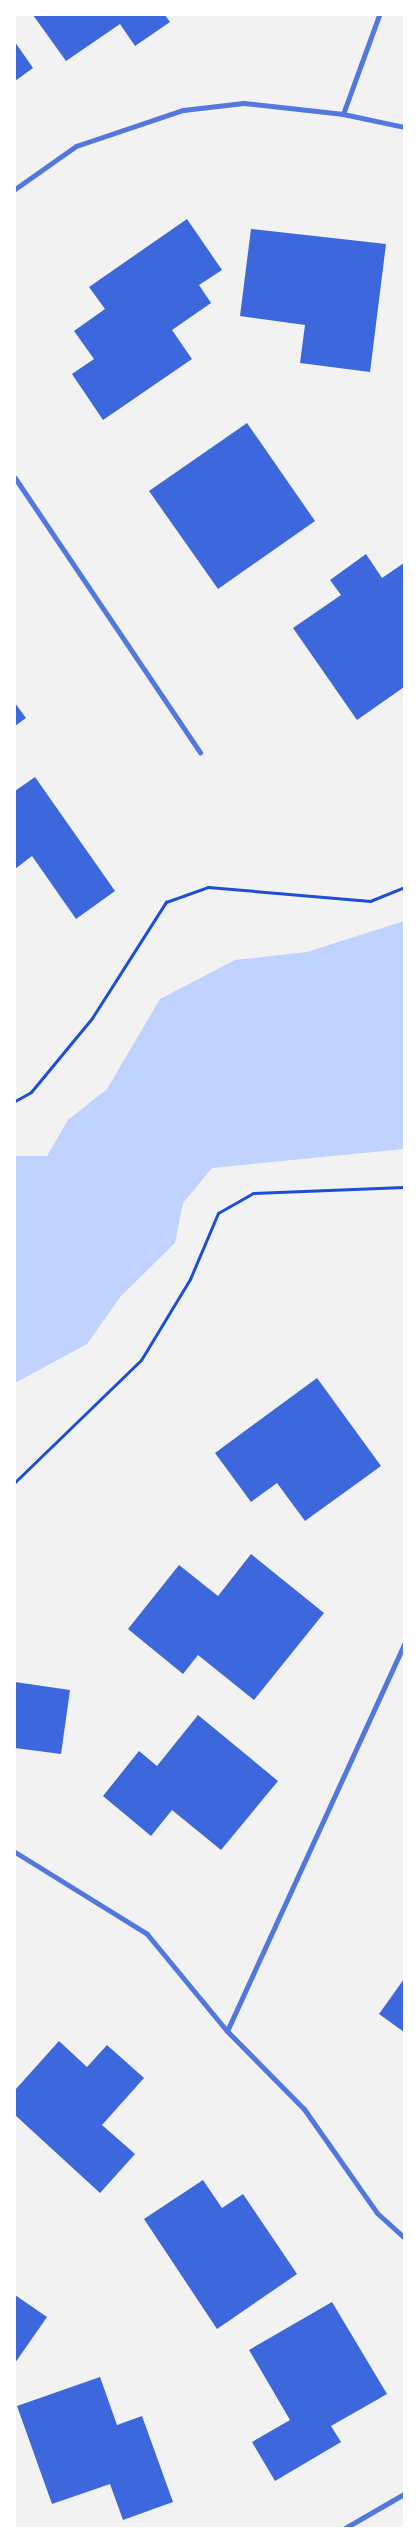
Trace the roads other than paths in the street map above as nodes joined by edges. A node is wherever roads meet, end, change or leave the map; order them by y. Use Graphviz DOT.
graph roads {
  1 [pos="379,15"];
  2 [pos="343,114"];
  3 [pos="404,127"];
  4 [pos="15,189"];
  5 [pos="15,478"];
  6 [pos="200,752"];
  7 [pos="404,1644"];
  8 [pos="15,1852"];
  9 [pos="227,2031"];
  10 [pos="404,2237"];
  11 [pos="404,2494"];
  12 [pos="345,2528"];
  1 -- 2 [label="street"];
  2 -- 3 [label="street"];
  2 -- 4 [label="street"];
  5 -- 6 [label="street"];
  7 -- 9 [label="street"];
  8 -- 9 [label="street"];
  9 -- 10 [label="street"];
  11 -- 12 [label="street"];
}
